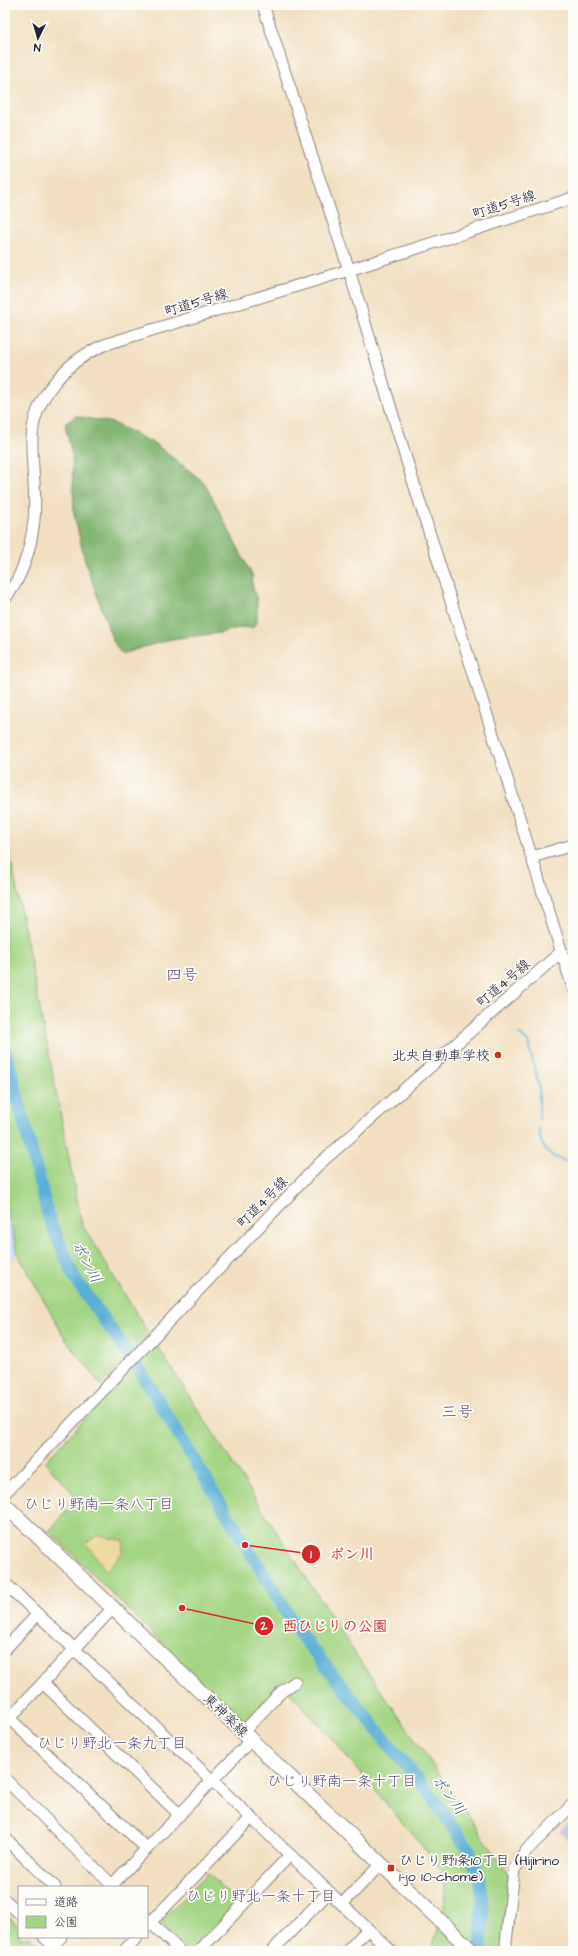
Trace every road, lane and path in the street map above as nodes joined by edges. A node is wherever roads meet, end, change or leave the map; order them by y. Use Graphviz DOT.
graph roads {
  1 [pos="263,5"];
  2 [pos="573,198"];
  3 [pos="349,270"];
  4 [pos="5,599"];
  5 [pos="573,844"];
  6 [pos="532,857"];
  7 [pos="561,952"];
  8 [pos="573,988"];
  9 [pos="5,1493"];
  10 [pos="5,1504"];
  11 [pos="5,1583"];
  12 [pos="113,1608"];
  13 [pos="38,1614"];
  14 [pos="5,1648"];
  15 [pos="75,1650"];
  16 [pos="295,1682"];
  17 [pos="43,1683"];
  18 [pos="7,1721"];
  19 [pos="247,1736"];
  20 [pos="5,1778"];
  21 [pos="212,1782"];
  22 [pos="573,1804"];
  23 [pos="180,1815"];
  24 [pos="251,1818"];
  25 [pos="5,1838"];
  26 [pos="148,1849"];
  27 [pos="290,1855"];
  28 [pos="381,1864"];
  29 [pos="54,1886"];
  30 [pos="112,1886"];
  31 [pos="329,1892"];
  32 [pos="5,1900"];
  33 [pos="342,1904"];
  34 [pos="18,1912"];
  35 [pos="148,1923"];
  36 [pos="368,1929"];
  37 [pos="45,1938"];
  38 [pos="61,1938"];
  39 [pos="136,1938"];
  40 [pos="56,1948"];
  41 [pos="124,1951"];
  42 [pos="180,1951"];
  43 [pos="198,1951"];
  44 [pos="272,1951"];
  45 [pos="347,1951"];
  46 [pos="391,1951"];
  47 [pos="472,1951"];
  48 [pos="507,1951"];
  1 -- 3 [label="street"];
  2 -- 3 [label="street, 町道5号線"];
  3 -- 4 [label="street, 町道5号線"];
  3 -- 6 [label="street"];
  5 -- 6 [label="street"];
  6 -- 7 [label="street"];
  7 -- 8 [label="street"];
  7 -- 9 [label="street, 町道4号線"];
  10 -- 12 [label="main road, 東神楽線"];
  11 -- 13 [label="street"];
  12 -- 15 [label="street"];
  12 -- 19 [label="main road, 東神楽線"];
  13 -- 14 [label="street"];
  13 -- 15 [label="street"];
  15 -- 17 [label="street"];
  15 -- 21 [label="street"];
  16 -- 19 [label="street"];
  17 -- 18 [label="street"];
  17 -- 23 [label="street"];
  18 -- 26 [label="street"];
  19 -- 21 [label="street"];
  19 -- 28 [label="main road, 東神楽線"];
  20 -- 30 [label="street"];
  21 -- 23 [label="street"];
  21 -- 24 [label="street"];
  22 -- 48 [label="street"];
  23 -- 26 [label="street"];
  24 -- 27 [label="street"];
  24 -- 35 [label="street"];
  25 -- 29 [label="street"];
  26 -- 30 [label="street"];
  27 -- 31 [label="street"];
  27 -- 43 [label="street"];
  28 -- 33 [label="street"];
  28 -- 47 [label="main road, 東神楽線"];
  31 -- 33 [label="street"];
  31 -- 44 [label="street"];
  32 -- 34 [label="street"];
  33 -- 36 [label="street"];
  35 -- 42 [label="street"];
  36 -- 45 [label="street"];
  36 -- 46 [label="street"];
  37 -- 40 [label="street"];
  38 -- 40 [label="street"];
  39 -- 41 [label="street"];
}
